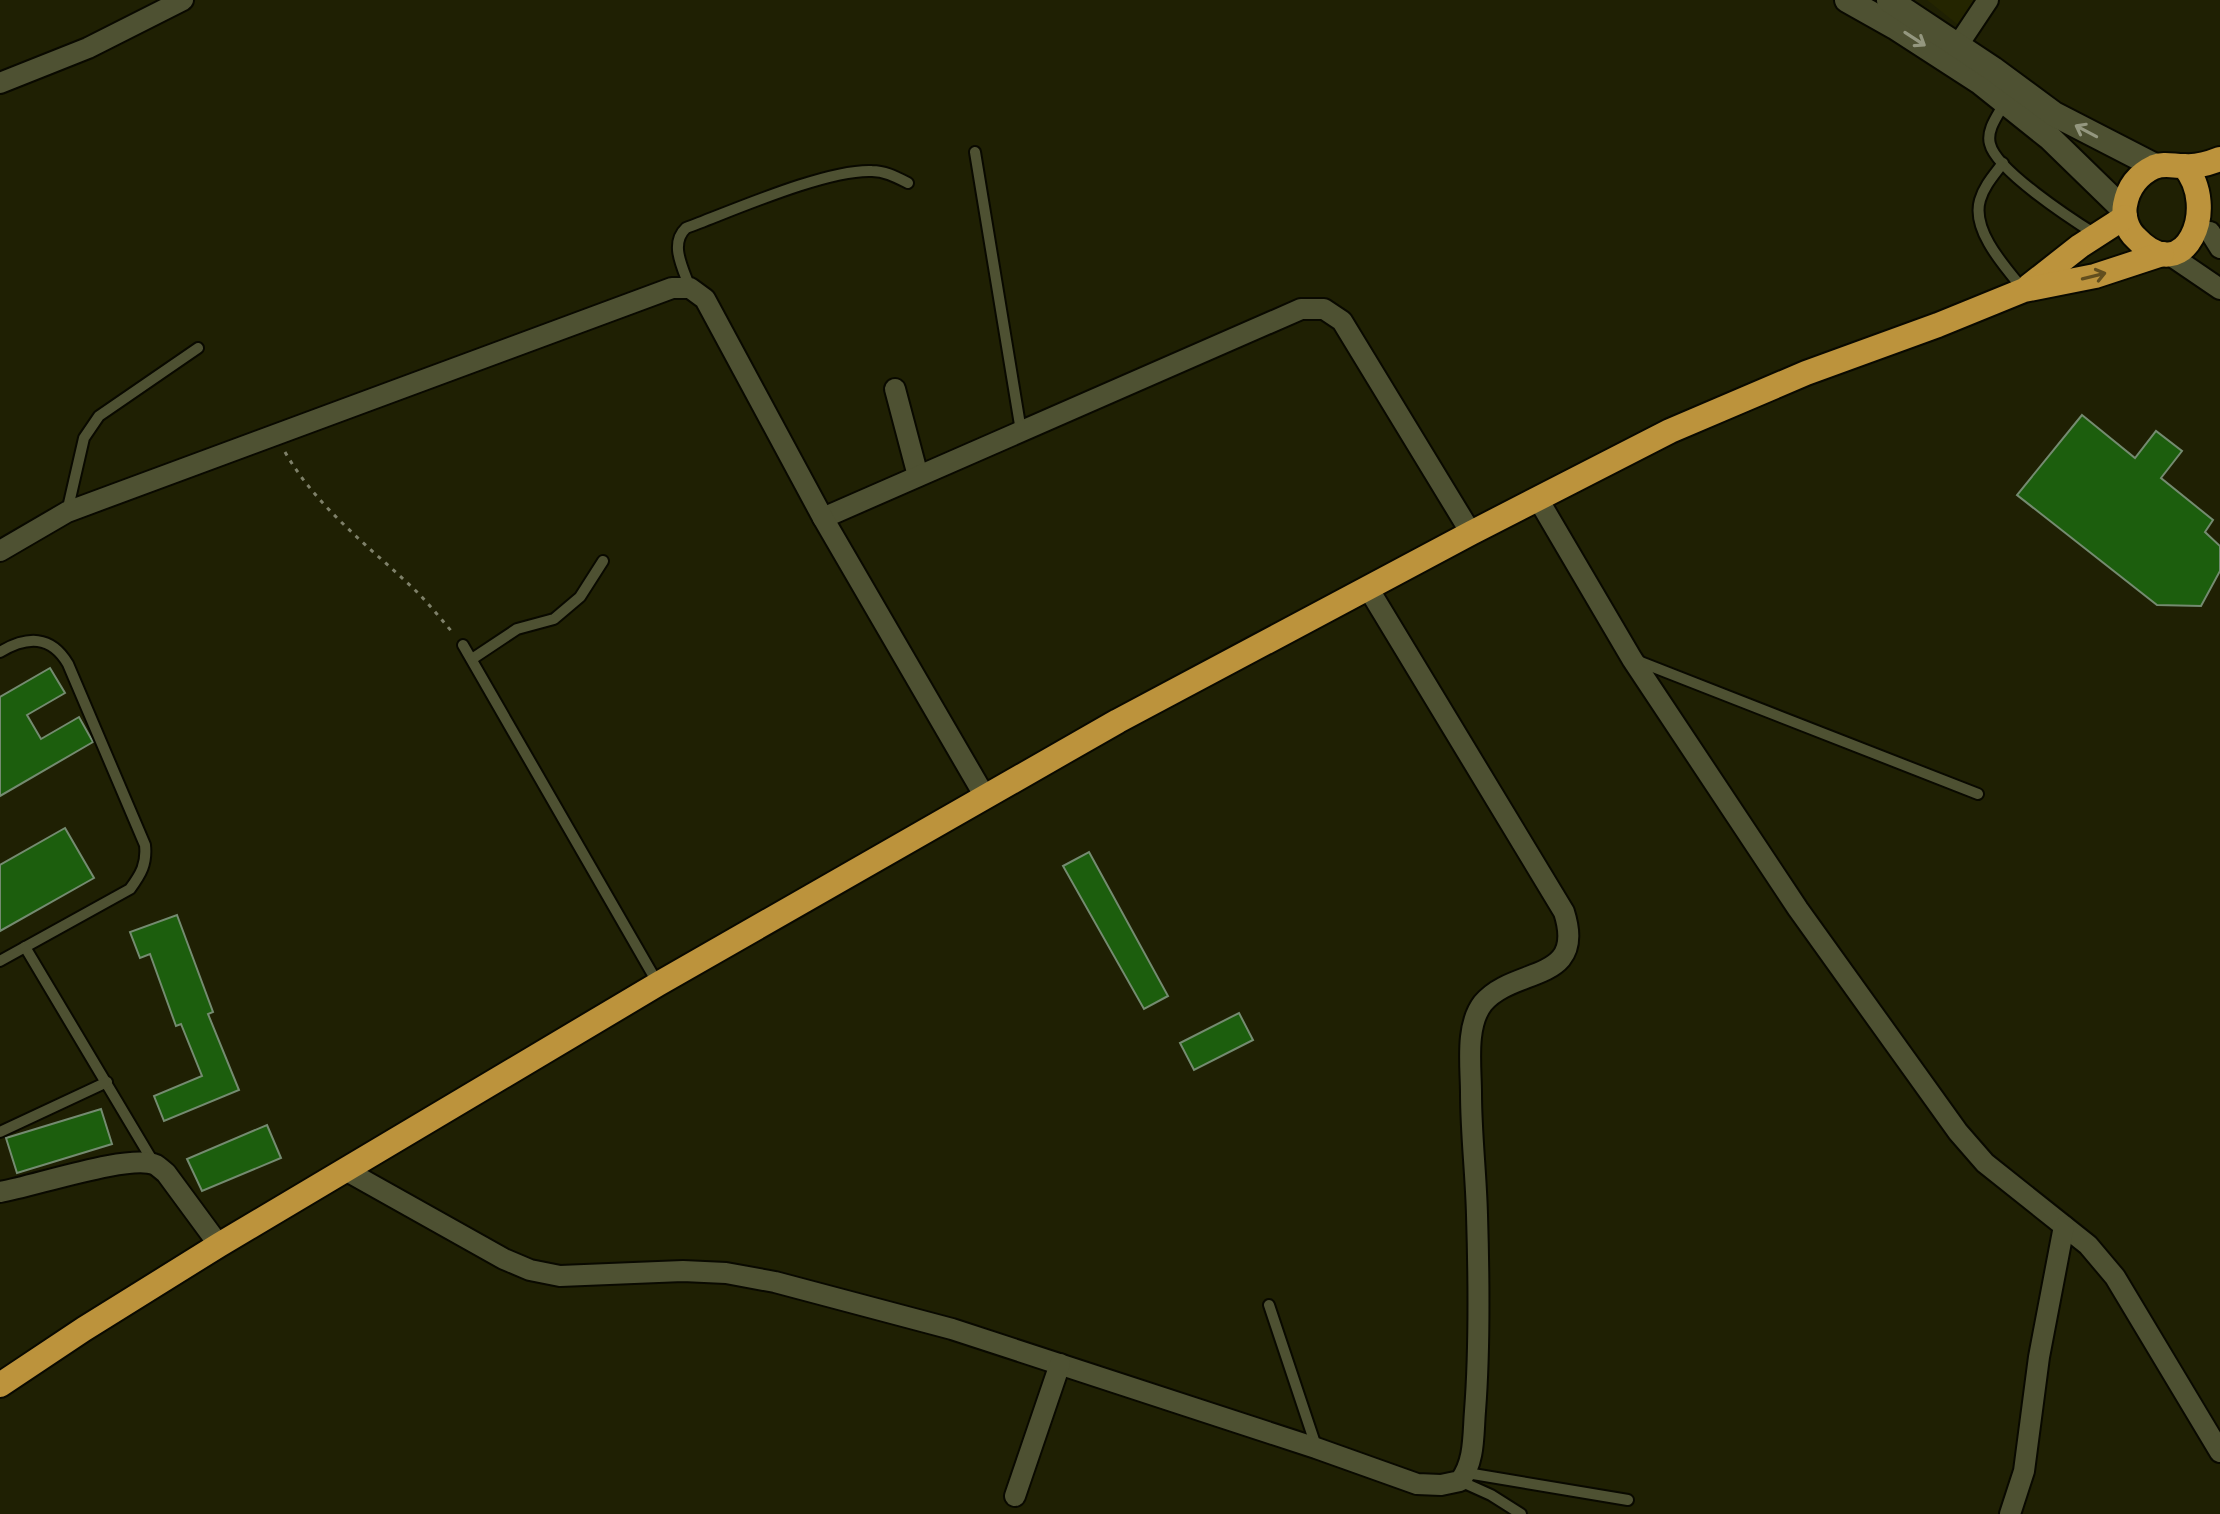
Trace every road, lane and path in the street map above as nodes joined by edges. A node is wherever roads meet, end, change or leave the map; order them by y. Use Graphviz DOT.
graph roads {
  1 [pos="183,0"];
  2 [pos="1847,0"];
  3 [pos="1889,0"];
  4 [pos="1988,0"];
  5 [pos="1958,45"];
  6 [pos="0,83"];
  7 [pos="2005,101"];
  8 [pos="975,152"];
  9 [pos="2220,159"];
  10 [pos="2003,163"];
  11 [pos="2155,166"];
  12 [pos="2184,166"];
  13 [pos="908,183"];
  14 [pos="2124,213"];
  15 [pos="2216,229"];
  16 [pos="2096,235"];
  17 [pos="2166,255"];
  18 [pos="690,288"];
  19 [pos="2220,289"];
  20 [pos="2024,290"];
  21 [pos="198,348"];
  22 [pos="895,389"];
  23 [pos="1021,431"];
  24 [pos="276,436"];
  25 [pos="918,476"];
  26 [pos="1538,499"];
  27 [pos="67,512"];
  28 [pos="823,518"];
  29 [pos="1471,533"];
  30 [pos="0,551"];
  31 [pos="603,561"];
  32 [pos="1368,588"];
  33 [pos="463,645"];
  34 [pos="0,652"];
  35 [pos="472,659"];
  36 [pos="1632,659"];
  37 [pos="1978,794"];
  38 [pos="984,795"];
  39 [pos="25,947"];
  40 [pos="0,961"];
  41 [pos="658,984"];
  42 [pos="107,1082"];
  43 [pos="0,1132"];
  44 [pos="155,1165"];
  45 [pos="347,1171"];
  46 [pos="0,1192"];
  47 [pos="2064,1226"];
  48 [pos="219,1245"];
  49 [pos="1269,1305"];
  50 [pos="1060,1364"];
  51 [pos="0,1385"];
  52 [pos="1316,1448"];
  53 [pos="2220,1452"];
  54 [pos="1464,1477"];
  55 [pos="1015,1496"];
  56 [pos="1628,1500"];
  57 [pos="1521,1514"];
  58 [pos="2010,1514"];
  1 -- 6 [label="street"];
  2 -- 7 [label="street, one-way"];
  3 -- 5 [label="street"];
  4 -- 5 [label="street"];
  11 -- 5 [label="street, one-way"];
  7 -- 10 [label="lane"];
  7 -- 14 [label="street"];
  8 -- 23 [label="lane"];
  9 -- 12 [label="highway"];
  10 -- 16 [label="lane"];
  10 -- 20 [label="lane"];
  11 -- 12 [label="highway"];
  11 -- 14 [label="highway"];
  12 -- 15 [label="highway"];
  13 -- 18 [label="lane"];
  14 -- 16 [label="highway"];
  14 -- 17 [label="highway"];
  15 -- 17 [label="highway"];
  16 -- 20 [label="highway"];
  17 -- 19 [label="street"];
  20 -- 17 [label="highway, one-way"];
  18 -- 24 [label="street"];
  18 -- 28 [label="street"];
  20 -- 26 [label="highway"];
  21 -- 27 [label="lane"];
  22 -- 25 [label="street"];
  23 -- 25 [label="street"];
  23 -- 29 [label="street"];
  24 -- 27 [label="street"];
  24 -- 33 [label="path"];
  25 -- 28 [label="street"];
  26 -- 29 [label="highway"];
  26 -- 36 [label="street"];
  27 -- 30 [label="street"];
  28 -- 38 [label="street"];
  29 -- 32 [label="highway"];
  31 -- 35 [label="lane"];
  32 -- 38 [label="highway"];
  32 -- 54 [label="street"];
  33 -- 35 [label="lane"];
  34 -- 39 [label="lane"];
  35 -- 41 [label="lane"];
  36 -- 37 [label="lane"];
  36 -- 47 [label="street"];
  38 -- 41 [label="highway"];
  39 -- 40 [label="lane"];
  39 -- 42 [label="lane"];
  41 -- 45 [label="highway"];
  42 -- 43 [label="lane"];
  42 -- 44 [label="lane"];
  44 -- 46 [label="street"];
  44 -- 48 [label="street"];
  45 -- 48 [label="highway"];
  45 -- 50 [label="street"];
  47 -- 53 [label="street"];
  47 -- 58 [label="street"];
  48 -- 51 [label="highway"];
  49 -- 52 [label="lane"];
  50 -- 52 [label="street"];
  50 -- 55 [label="street"];
  52 -- 54 [label="street"];
  54 -- 56 [label="lane"];
  54 -- 57 [label="lane"];
}
